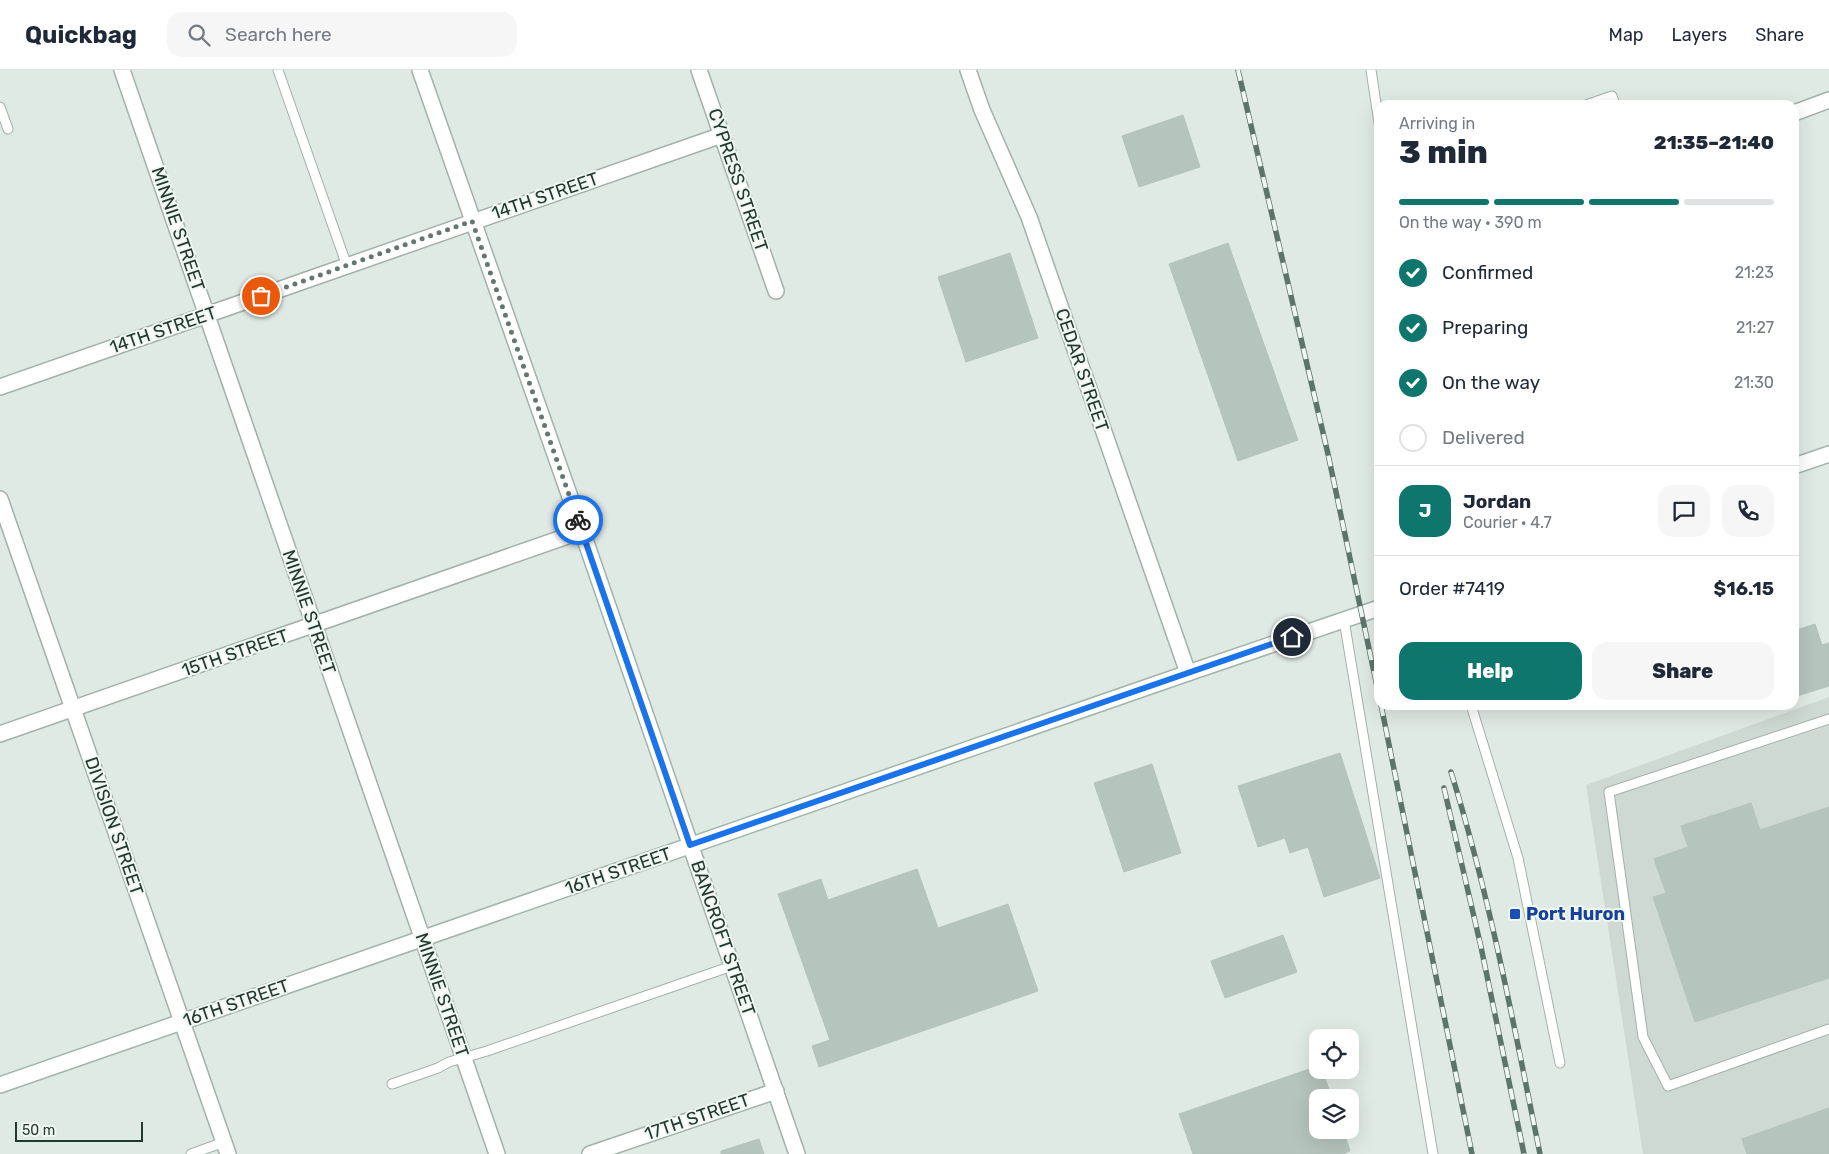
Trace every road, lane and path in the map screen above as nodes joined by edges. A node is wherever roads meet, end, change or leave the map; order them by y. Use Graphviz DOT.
graph roads {
  1 [pos="122,70"];
  2 [pos="278,70"];
  3 [pos="420,70"];
  4 [pos="699,70"];
  5 [pos="968,70"];
  6 [pos="1371,70"];
  7 [pos="1376,100"];
  8 [pos="1600,100"];
  9 [pos="1613,100"];
  10 [pos="1829,100"];
  11 [pos="0,106"];
  12 [pos="1799,111"];
  13 [pos="8,129"];
  14 [pos="722,135"];
  15 [pos="472,221"];
  16 [pos="347,266"];
  17 [pos="776,291"];
  18 [pos="208,315"];
  19 [pos="0,387"];
  20 [pos="1829,454"];
  21 [pos="1799,464"];
  22 [pos="0,499"];
  23 [pos="582,531"];
  24 [pos="1374,610"];
  25 [pos="1344,620"];
  26 [pos="314,625"];
  27 [pos="1188,673"];
  28 [pos="73,709"];
  29 [pos="1473,710"];
  30 [pos="1829,718"];
  31 [pos="0,734"];
  32 [pos="690,845"];
  33 [pos="423,939"];
  34 [pos="732,966"];
  35 [pos="182,1022"];
  36 [pos="1829,1029"];
  37 [pos="464,1059"];
  38 [pos="1560,1062"];
  39 [pos="392,1084"];
  40 [pos="0,1085"];
  41 [pos="776,1091"];
  42 [pos="226,1148"];
  43 [pos="191,1154"];
  44 [pos="497,1154"];
  45 [pos="590,1154"];
  46 [pos="797,1154"];
  47 [pos="1432,1154"];
  1 -- 18 [label="street, MINNIE STREET"];
  2 -- 16 [label="lane"];
  3 -- 15 [label="street, BANCROFT STREET"];
  4 -- 14 [label="street, CYPRESS STREET"];
  5 -- 27 [label="street, CEDAR STREET"];
  6 -- 7 [label="lane"];
  8 -- 9 [label="lane"];
  10 -- 12 [label="street"];
  11 -- 13 [label="lane"];
  14 -- 15 [label="street, 14TH STREET"];
  14 -- 17 [label="street, CYPRESS STREET"];
  15 -- 16 [label="street, 14TH STREET"];
  15 -- 23 [label="street, BANCROFT STREET"];
  16 -- 18 [label="street, 14TH STREET"];
  18 -- 19 [label="street, 14TH STREET"];
  18 -- 26 [label="street, MINNIE STREET"];
  20 -- 21 [label="street"];
  22 -- 28 [label="street, DIVISION STREET"];
  23 -- 26 [label="street, 15TH STREET"];
  23 -- 32 [label="street, BANCROFT STREET"];
  24 -- 25 [label="street, 16TH STREET"];
  25 -- 27 [label="street, 16TH STREET"];
  25 -- 47 [label="lane"];
  26 -- 28 [label="street, 15TH STREET"];
  26 -- 33 [label="street, MINNIE STREET"];
  27 -- 32 [label="street, 16TH STREET"];
  28 -- 31 [label="street, 15TH STREET"];
  28 -- 35 [label="street, DIVISION STREET"];
  29 -- 38 [label="lane"];
  30 -- 36 [label="lane"];
  32 -- 33 [label="street, 16TH STREET"];
  32 -- 34 [label="street, BANCROFT STREET"];
  33 -- 35 [label="street, 16TH STREET"];
  33 -- 37 [label="street, MINNIE STREET"];
  34 -- 37 [label="lane"];
  34 -- 41 [label="street, BANCROFT STREET"];
  35 -- 40 [label="street, 16TH STREET"];
  35 -- 42 [label="street, DIVISION STREET"];
  37 -- 39 [label="lane"];
  37 -- 44 [label="street, MINNIE STREET"];
  41 -- 45 [label="street, 17TH STREET"];
  41 -- 46 [label="street, BANCROFT STREET"];
  42 -- 43 [label="lane"];
}
